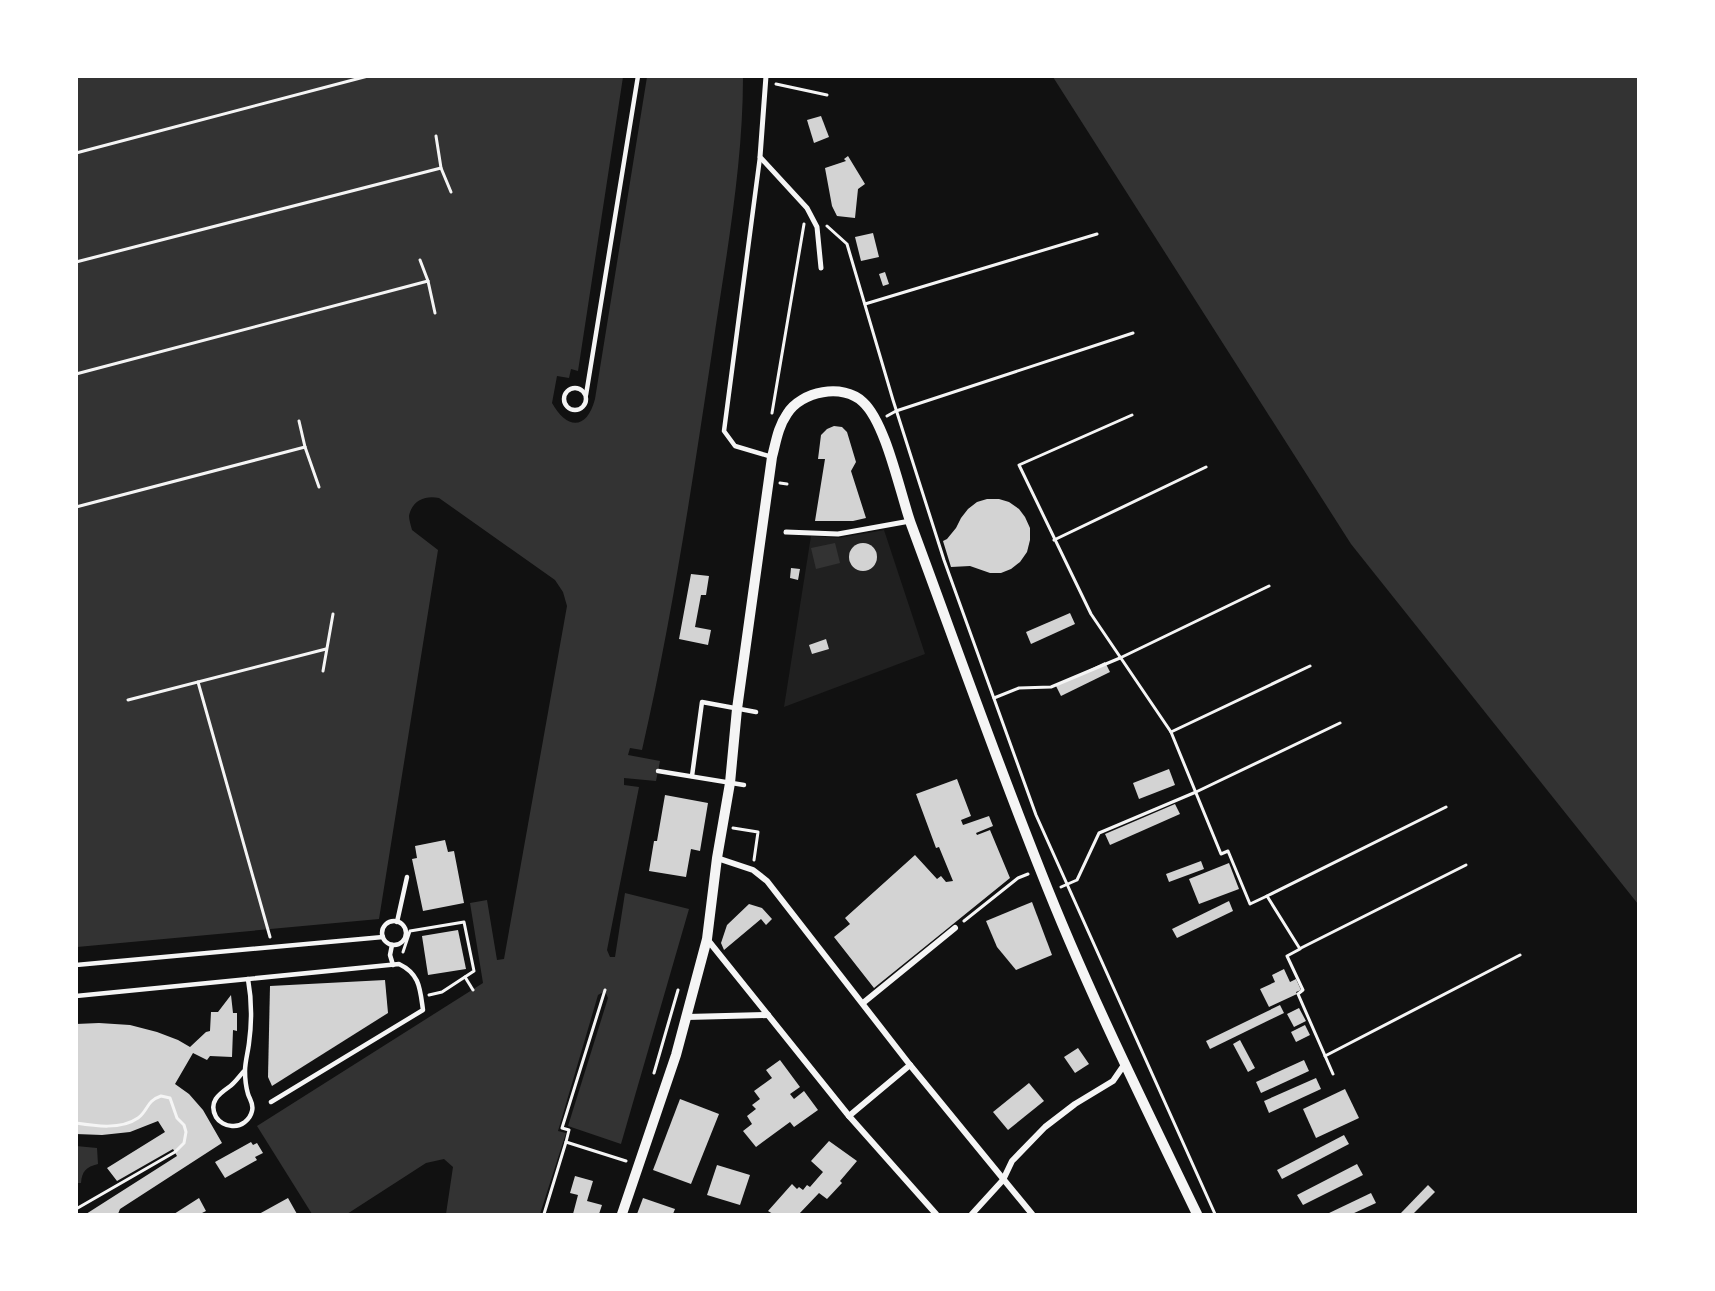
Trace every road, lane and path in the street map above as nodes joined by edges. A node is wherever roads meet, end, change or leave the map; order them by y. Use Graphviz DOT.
graph roads {
  1 [pos="368,76"];
  2 [pos="638,76"];
  3 [pos="765,79"];
  4 [pos="827,95"];
  5 [pos="436,136"];
  6 [pos="76,153"];
  7 [pos="760,157"];
  8 [pos="441,168"];
  9 [pos="451,192"];
  10 [pos="807,208"];
  11 [pos="1097,234"];
  12 [pos="420,260"];
  13 [pos="76,262"];
  14 [pos="821,268"];
  15 [pos="428,281"];
  16 [pos="865,304"];
  17 [pos="435,314"];
  18 [pos="1133,333"];
  19 [pos="76,374"];
  20 [pos="586,395"];
  21 [pos="896,411"];
  22 [pos="1132,415"];
  23 [pos="771,417"];
  24 [pos="299,421"];
  25 [pos="305,447"];
  26 [pos="772,457"];
  27 [pos="1206,467"];
  28 [pos="319,487"];
  29 [pos="76,507"];
  30 [pos="910,521"];
  31 [pos="786,532"];
  32 [pos="1054,540"];
  33 [pos="1269,586"];
  34 [pos="333,614"];
  35 [pos="326,649"];
  36 [pos="1120,658"];
  37 [pos="1310,666"];
  38 [pos="323,671"];
  39 [pos="198,682"];
  40 [pos="994,698"];
  41 [pos="128,700"];
  42 [pos="978,704"];
  43 [pos="737,709"];
  44 [pos="756,712"];
  45 [pos="1340,723"];
  46 [pos="1171,732"];
  47 [pos="658,771"];
  48 [pos="692,776"];
  49 [pos="730,783"];
  50 [pos="744,785"];
  51 [pos="1196,792"];
  52 [pos="1446,807"];
  53 [pos="758,832"];
  54 [pos="717,858"];
  55 [pos="1466,865"];
  56 [pos="1039,869"];
  57 [pos="753,870"];
  58 [pos="407,877"];
  59 [pos="1067,885"];
  60 [pos="1267,896"];
  61 [pos="397,922"];
  62 [pos="955,928"];
  63 [pos="382,937"];
  64 [pos="707,939"];
  65 [pos="392,945"];
  66 [pos="273,947"];
  67 [pos="1300,949"];
  68 [pos="390,955"];
  69 [pos="1520,955"];
  70 [pos="76,965"];
  71 [pos="393,965"];
  72 [pos="465,977"];
  73 [pos="248,979"];
  74 [pos="680,983"];
  75 [pos="473,990"];
  76 [pos="605,990"];
  77 [pos="76,996"];
  78 [pos="421,997"];
  79 [pos="863,1003"];
  80 [pos="768,1015"];
  81 [pos="687,1017"];
  82 [pos="1325,1056"];
  83 [pos="910,1065"];
  84 [pos="1124,1065"];
  85 [pos="245,1070"];
  86 [pos="1334,1074"];
  87 [pos="651,1084"];
  88 [pos="271,1102"];
  89 [pos="849,1116"];
  90 [pos="76,1123"];
  91 [pos="566,1142"];
  92 [pos="640,1166"];
  93 [pos="1003,1180"];
  94 [pos="76,1209"];
  95 [pos="544,1215"];
  96 [pos="622,1215"];
  97 [pos="936,1215"];
  98 [pos="972,1215"];
  99 [pos="1032,1215"];
  100 [pos="1197,1215"];
  101 [pos="1215,1215"];
  1 -- 6 [label="path"];
  2 -- 20 [label="lane"];
  3 -- 4 [label="path"];
  3 -- 7 [label="street"];
  5 -- 8 [label="path"];
  7 -- 10 [label="street"];
  7 -- 26 [label="lane"];
  8 -- 9 [label="path"];
  8 -- 13 [label="path"];
  10 -- 14 [label="street"];
  10 -- 16 [label="path"];
  10 -- 23 [label="path"];
  11 -- 16 [label="path"];
  12 -- 15 [label="path"];
  15 -- 17 [label="path"];
  15 -- 19 [label="path"];
  16 -- 21 [label="path"];
  18 -- 21 [label="path"];
  20 -- 20 [label="lane"];
  21 -- 40 [label="path"];
  22 -- 32 [label="path"];
  24 -- 25 [label="path"];
  25 -- 28 [label="path"];
  25 -- 29 [label="path"];
  26 -- 30 [label="street"];
  26 -- 43 [label="street"];
  27 -- 32 [label="path"];
  30 -- 31 [label="street"];
  30 -- 42 [label="street"];
  32 -- 36 [label="path"];
  33 -- 36 [label="path"];
  34 -- 35 [label="path"];
  35 -- 38 [label="path"];
  35 -- 39 [label="path"];
  36 -- 40 [label="path"];
  36 -- 46 [label="path"];
  37 -- 46 [label="path"];
  39 -- 41 [label="path"];
  39 -- 66 [label="path"];
  40 -- 42 [label="path"];
  40 -- 59 [label="path"];
  42 -- 56 [label="street"];
  43 -- 44 [label="lane"];
  43 -- 48 [label="lane"];
  43 -- 49 [label="street"];
  45 -- 51 [label="path"];
  46 -- 51 [label="path"];
  47 -- 48 [label="lane"];
  48 -- 49 [label="lane"];
  49 -- 50 [label="lane"];
  49 -- 54 [label="street"];
  51 -- 59 [label="path"];
  51 -- 60 [label="path"];
  52 -- 60 [label="path"];
  53 -- 57 [label="path"];
  54 -- 57 [label="street"];
  54 -- 64 [label="street"];
  55 -- 67 [label="path"];
  56 -- 62 [label="path"];
  56 -- 84 [label="street"];
  57 -- 79 [label="street"];
  58 -- 61 [label="lane"];
  59 -- 101 [label="path"];
  60 -- 67 [label="path"];
  61 -- 63 [label="lane"];
  61 -- 65 [label="lane"];
  62 -- 79 [label="street"];
  63 -- 65 [label="lane"];
  63 -- 66 [label="lane"];
  64 -- 80 [label="street"];
  64 -- 81 [label="street"];
  65 -- 68 [label="lane"];
  66 -- 70 [label="lane"];
  67 -- 82 [label="path"];
  68 -- 71 [label="lane"];
  68 -- 72 [label="path"];
  69 -- 82 [label="path"];
  71 -- 73 [label="lane"];
  71 -- 78 [label="lane"];
  72 -- 75 [label="path"];
  72 -- 78 [label="path"];
  73 -- 77 [label="lane"];
  73 -- 85 [label="lane"];
  74 -- 87 [label="path"];
  76 -- 91 [label="path"];
  78 -- 88 [label="lane"];
  79 -- 83 [label="street"];
  80 -- 81 [label="street"];
  80 -- 89 [label="street"];
  81 -- 92 [label="street"];
  82 -- 86 [label="path"];
  83 -- 89 [label="street"];
  83 -- 93 [label="street"];
  84 -- 93 [label="street"];
  84 -- 100 [label="street"];
  85 -- 85 [label="lane"];
  89 -- 97 [label="street"];
  90 -- 94 [label="path"];
  91 -- 92 [label="path"];
  91 -- 95 [label="path"];
  92 -- 96 [label="street"];
  93 -- 98 [label="street"];
  93 -- 99 [label="street"];
}
